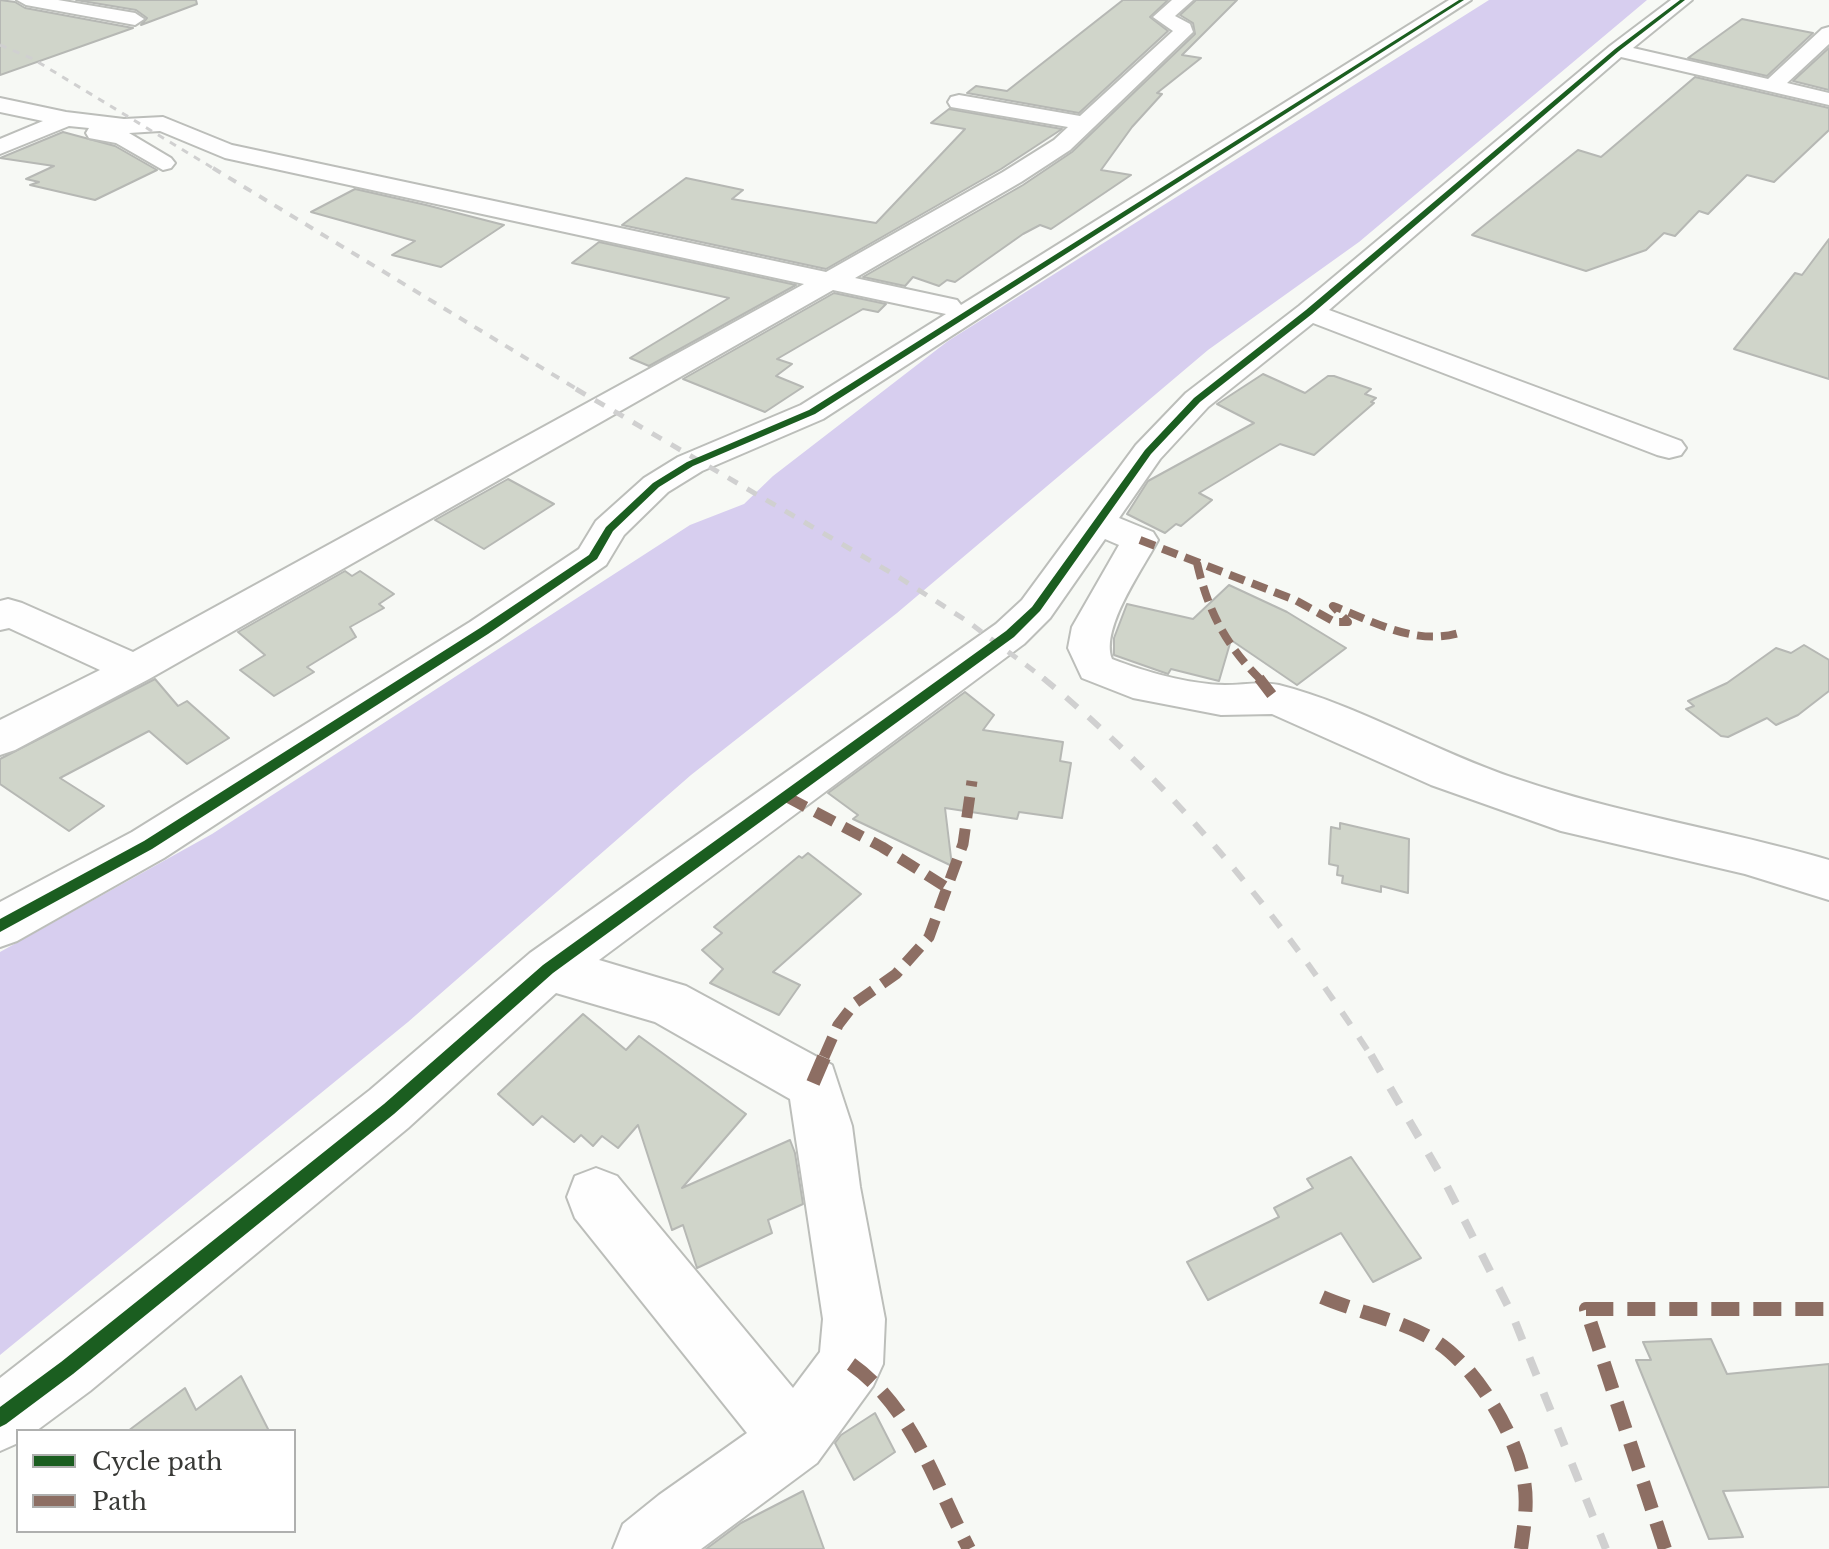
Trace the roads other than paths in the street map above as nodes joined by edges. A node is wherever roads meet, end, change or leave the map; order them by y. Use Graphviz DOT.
graph roads {
  1 [pos="26,0"];
  2 [pos="1184,0"];
  3 [pos="1462,0"];
  4 [pos="1683,0"];
  5 [pos="135,19"];
  6 [pos="1829,33"];
  7 [pos="1617,50"];
  8 [pos="1772,86"];
  9 [pos="1829,99"];
  10 [pos="959,102"];
  11 [pos="3,108"];
  12 [pos="72,119"];
  13 [pos="1083,123"];
  14 [pos="0,147"];
  15 [pos="163,163"];
  16 [pos="1101,230"];
  17 [pos="826,280"];
  18 [pos="947,306"];
  19 [pos="1309,312"];
  20 [pos="879,371"];
  21 [pos="1669,448"];
  22 [pos="1099,523"];
  23 [pos="0,617"];
  24 [pos="135,669"];
  25 [pos="1221,700"];
  26 [pos="0,739"];
  27 [pos="1829,880"];
  28 [pos="1829,902"];
  29 [pos="0,926"];
  30 [pos="548,969"];
  31 [pos="596,1197"];
  32 [pos="0,1418"];
  33 [pos="794,1440"];
  34 [pos="648,1549"];
  1 -- 5 [label="street"];
  2 -- 13 [label="street"];
  3 -- 16 [label="street"];
  4 -- 7 [label="street"];
  6 -- 8 [label="street"];
  7 -- 8 [label="street"];
  7 -- 19 [label="street"];
  8 -- 9 [label="street"];
  10 -- 13 [label="street"];
  11 -- 12 [label="street"];
  12 -- 14 [label="street"];
  12 -- 15 [label="street"];
  12 -- 17 [label="street"];
  13 -- 17 [label="street"];
  16 -- 18 [label="street"];
  16 -- 20 [label="street"];
  17 -- 18 [label="street"];
  17 -- 24 [label="street"];
  18 -- 20 [label="street"];
  19 -- 21 [label="street"];
  19 -- 22 [label="street"];
  20 -- 29 [label="street"];
  22 -- 25 [label="street"];
  22 -- 30 [label="street"];
  23 -- 24 [label="street"];
  24 -- 26 [label="street"];
  25 -- 27 [label="street"];
  25 -- 28 [label="street"];
  30 -- 32 [label="street"];
  30 -- 33 [label="street"];
  31 -- 33 [label="street"];
  33 -- 34 [label="street"];
}
